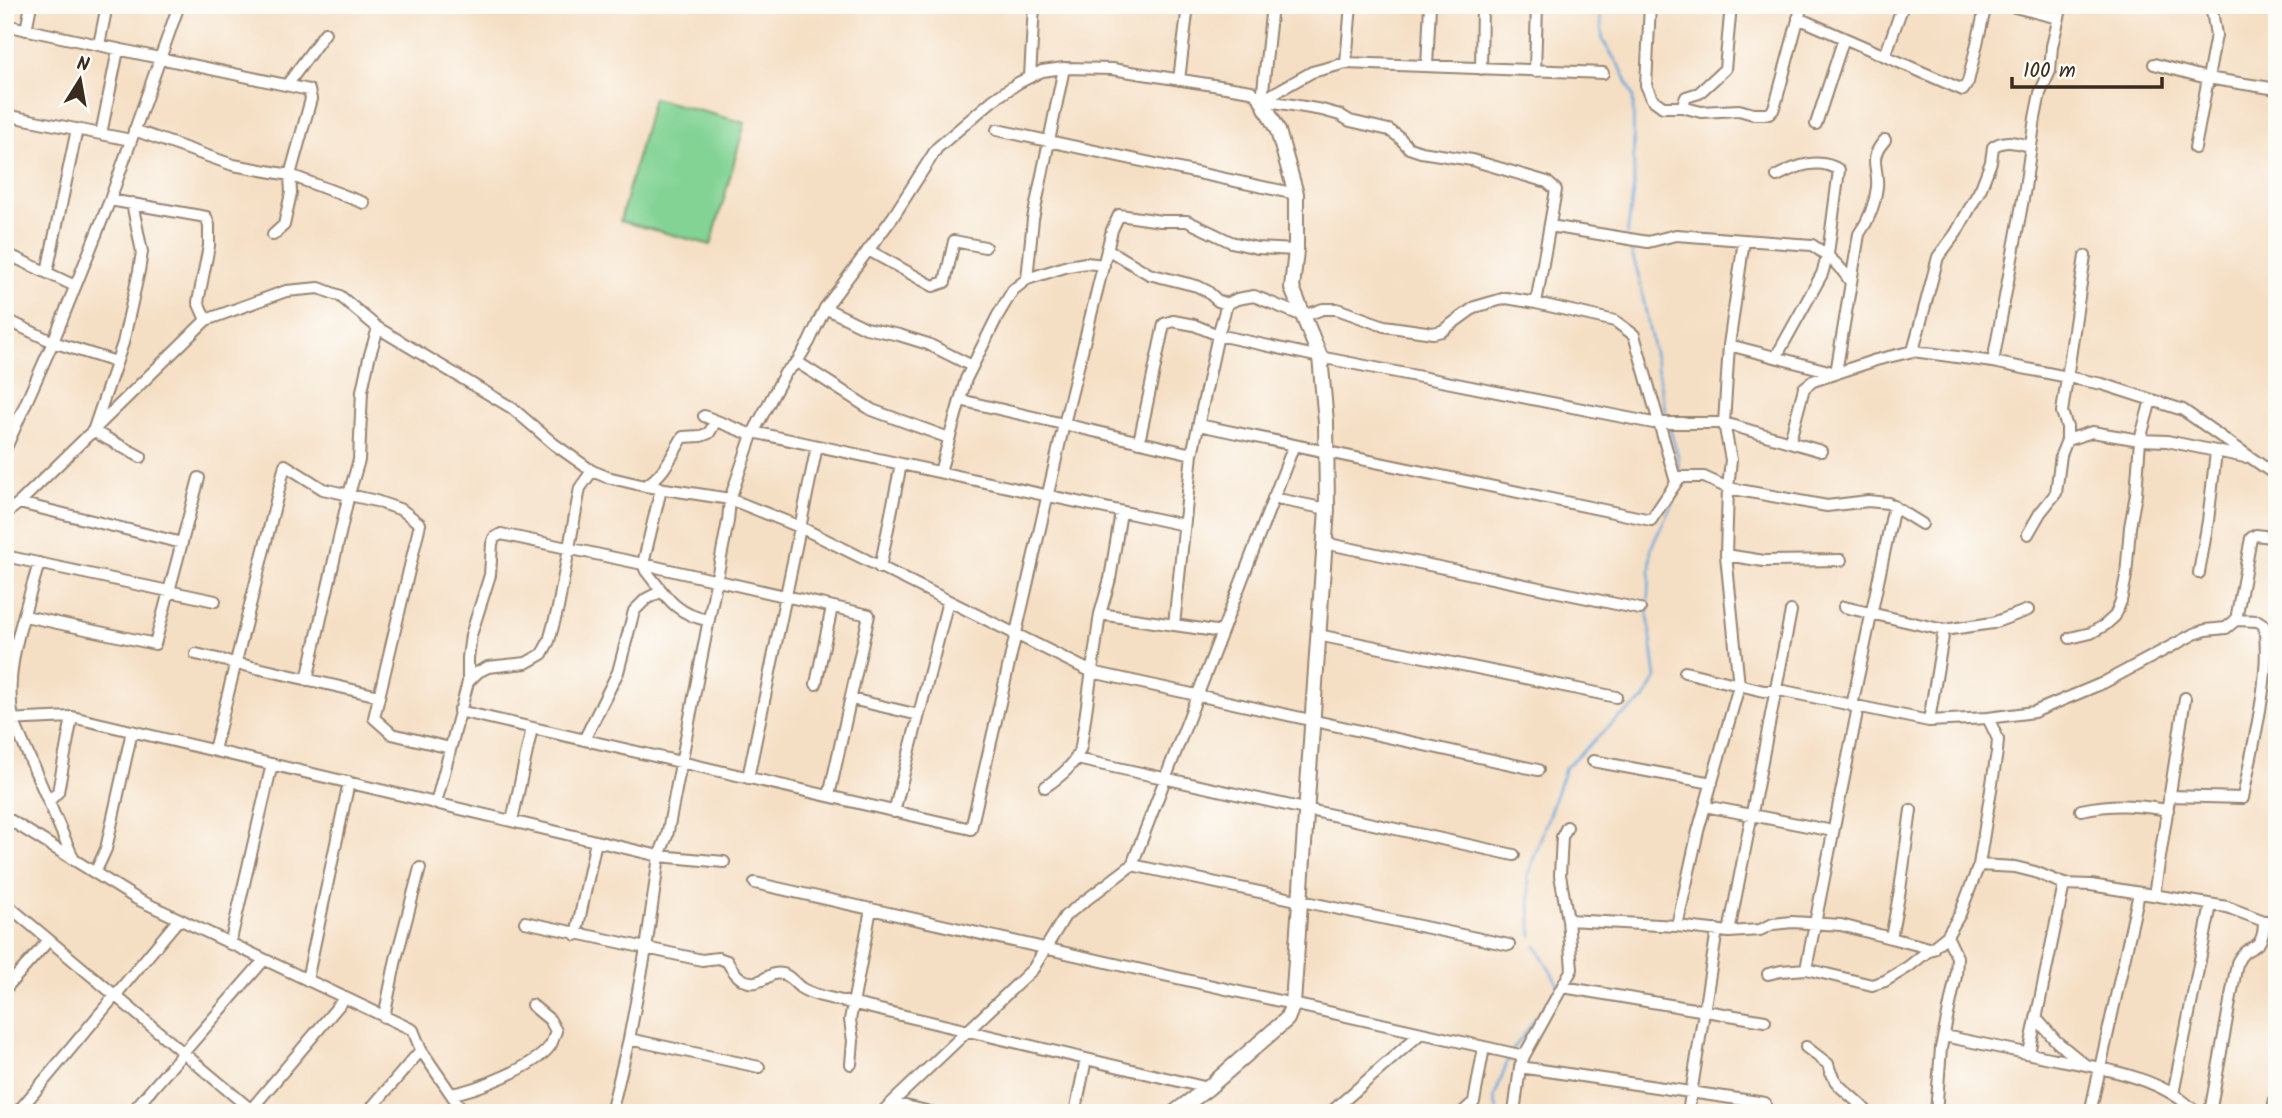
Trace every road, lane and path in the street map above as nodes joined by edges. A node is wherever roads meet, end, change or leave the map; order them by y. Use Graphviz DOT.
graph roads {
  1 [pos="31,5"];
  2 [pos="107,5"];
  3 [pos="179,5"];
  4 [pos="1034,5"];
  5 [pos="1188,5"];
  6 [pos="1272,5"];
  7 [pos="1351,5"];
  8 [pos="1430,5"];
  9 [pos="1482,5"];
  10 [pos="1537,5"];
  11 [pos="1650,5"];
  12 [pos="1731,5"];
  13 [pos="1802,5"];
  14 [pos="1903,5"];
  15 [pos="1986,5"];
  16 [pos="2007,5"];
  17 [pos="2062,5"];
  18 [pos="2211,5"];
  19 [pos="1798,18"];
  20 [pos="2058,18"];
  21 [pos="5,25"];
  22 [pos="26,30"];
  23 [pos="325,33"];
  24 [pos="1844,38"];
  25 [pos="99,46"];
  26 [pos="118,50"];
  27 [pos="1885,56"];
  28 [pos="159,59"];
  29 [pos="1346,63"];
  30 [pos="2154,64"];
  31 [pos="1427,66"];
  32 [pos="1064,68"];
  33 [pos="1482,69"];
  34 [pos="1535,71"];
  35 [pos="1602,73"];
  36 [pos="1030,77"];
  37 [pos="2207,78"];
  38 [pos="1179,80"];
  39 [pos="287,85"];
  40 [pos="2277,89"];
  41 [pos="1262,100"];
  42 [pos="1682,107"];
  43 [pos="5,115"];
  44 [pos="1816,124"];
  45 [pos="77,129"];
  46 [pos="997,130"];
  47 [pos="101,134"];
  48 [pos="133,135"];
  49 [pos="1049,141"];
  50 [pos="1885,141"];
  51 [pos="2030,146"];
  52 [pos="2195,148"];
  53 [pos="290,175"];
  54 [pos="1777,176"];
  55 [pos="1296,194"];
  56 [pos="110,200"];
  57 [pos="132,203"];
  58 [pos="364,203"];
  59 [pos="1550,226"];
  60 [pos="274,235"];
  61 [pos="1744,240"];
  62 [pos="985,247"];
  63 [pos="1107,249"];
  64 [pos="868,250"];
  65 [pos="1296,250"];
  66 [pos="5,253"];
  67 [pos="1828,254"];
  68 [pos="2085,256"];
  69 [pos="1104,265"];
  70 [pos="47,272"];
  71 [pos="1027,279"];
  72 [pos="1850,281"];
  73 [pos="75,286"];
  74 [pos="1536,303"];
  75 [pos="1227,304"];
  76 [pos="825,309"];
  77 [pos="1303,316"];
  78 [pos="5,319"];
  79 [pos="206,320"];
  80 [pos="378,328"];
  81 [pos="1218,335"];
  82 [pos="53,342"];
  83 [pos="1729,345"];
  84 [pos="1913,351"];
  85 [pos="1320,357"];
  86 [pos="1776,357"];
  87 [pos="116,362"];
  88 [pos="797,362"];
  89 [pos="1993,362"];
  90 [pos="972,366"];
  91 [pos="1836,373"];
  92 [pos="2066,376"];
  93 [pos="960,400"];
  94 [pos="2151,400"];
  95 [pos="704,416"];
  96 [pos="716,421"];
  97 [pos="1658,423"];
  98 [pos="1724,423"];
  99 [pos="1063,424"];
  100 [pos="1199,425"];
  101 [pos="93,431"];
  102 [pos="753,433"];
  103 [pos="949,438"];
  104 [pos="1790,440"];
  105 [pos="2067,440"];
  106 [pos="2140,440"];
  107 [pos="1139,442"];
  108 [pos="1294,444"];
  109 [pos="817,446"];
  110 [pos="5,450"];
  111 [pos="1326,451"];
  112 [pos="1821,451"];
  113 [pos="2216,452"];
  114 [pos="1192,454"];
  115 [pos="141,457"];
  116 [pos="2251,458"];
  117 [pos="901,464"];
  118 [pos="592,471"];
  119 [pos="940,472"];
  120 [pos="2277,475"];
  121 [pos="199,478"];
  122 [pos="1676,482"];
  123 [pos="645,486"];
  124 [pos="1728,488"];
  125 [pos="661,489"];
  126 [pos="349,494"];
  127 [pos="1048,496"];
  128 [pos="1273,498"];
  129 [pos="730,499"];
  130 [pos="19,503"];
  131 [pos="1894,506"];
  132 [pos="1327,509"];
  133 [pos="1121,512"];
  134 [pos="5,514"];
  135 [pos="1922,524"];
  136 [pos="1184,525"];
  137 [pos="800,527"];
  138 [pos="2277,533"];
  139 [pos="2028,534"];
  140 [pos="182,543"];
  141 [pos="1324,543"];
  142 [pos="569,548"];
  143 [pos="1726,555"];
  144 [pos="5,556"];
  145 [pos="1841,560"];
  146 [pos="39,563"];
  147 [pos="643,564"];
  148 [pos="880,568"];
  149 [pos="2199,573"];
  150 [pos="716,581"];
  151 [pos="169,591"];
  152 [pos="662,591"];
  153 [pos="786,597"];
  154 [pos="215,601"];
  155 [pos="948,601"];
  156 [pos="832,607"];
  157 [pos="1844,607"];
  158 [pos="1640,609"];
  159 [pos="2028,610"];
  160 [pos="1791,611"];
  161 [pos="1871,613"];
  162 [pos="1100,614"];
  163 [pos="25,616"];
  164 [pos="708,620"];
  165 [pos="2236,620"];
  166 [pos="1174,625"];
  167 [pos="1944,630"];
  168 [pos="1222,632"];
  169 [pos="1017,634"];
  170 [pos="1318,635"];
  171 [pos="2070,638"];
  172 [pos="196,654"];
  173 [pos="235,663"];
  174 [pos="8,671"];
  175 [pos="1092,672"];
  176 [pos="1685,672"];
  177 [pos="307,680"];
  178 [pos="468,682"];
  179 [pos="816,684"];
  180 [pos="1740,686"];
  181 [pos="1775,691"];
  182 [pos="1197,695"];
  183 [pos="379,696"];
  184 [pos="1616,697"];
  185 [pos="2185,698"];
  186 [pos="850,699"];
  187 [pos="1855,706"];
  188 [pos="459,711"];
  189 [pos="919,715"];
  190 [pos="72,717"];
  191 [pos="1989,718"];
  192 [pos="9,720"];
  193 [pos="1312,720"];
  194 [pos="1929,721"];
  195 [pos="533,728"];
  196 [pos="132,731"];
  197 [pos="584,740"];
  198 [pos="450,748"];
  199 [pos="214,750"];
  200 [pos="1077,759"];
  201 [pos="1593,761"];
  202 [pos="681,762"];
  203 [pos="272,764"];
  204 [pos="1538,770"];
  205 [pos="748,778"];
  206 [pos="1165,778"];
  207 [pos="349,782"];
  208 [pos="1712,783"];
  209 [pos="1045,787"];
  210 [pos="829,796"];
  211 [pos="2169,796"];
  212 [pos="48,801"];
  213 [pos="436,803"];
  214 [pos="1705,806"];
  215 [pos="1306,809"];
  216 [pos="1911,810"];
  217 [pos="2081,810"];
  218 [pos="2168,810"];
  219 [pos="894,811"];
  220 [pos="1752,815"];
  221 [pos="5,817"];
  222 [pos="512,821"];
  223 [pos="1567,827"];
  224 [pos="1833,831"];
  225 [pos="596,841"];
  226 [pos="1514,855"];
  227 [pos="659,856"];
  228 [pos="74,860"];
  229 [pos="724,862"];
  230 [pos="1132,865"];
  231 [pos="1979,866"];
  232 [pos="420,868"];
  233 [pos="95,873"];
  234 [pos="755,883"];
  235 [pos="2064,884"];
  236 [pos="2139,893"];
  237 [pos="2154,895"];
  238 [pos="1300,900"];
  239 [pos="5,903"];
  240 [pos="2211,905"];
  241 [pos="871,909"];
  242 [pos="179,919"];
  243 [pos="1568,920"];
  244 [pos="2264,921"];
  245 [pos="2277,921"];
  246 [pos="525,922"];
  247 [pos="1815,924"];
  248 [pos="1678,926"];
  249 [pos="1717,930"];
  250 [pos="1729,932"];
  251 [pos="576,934"];
  252 [pos="1947,936"];
  253 [pos="1891,938"];
  254 [pos="49,940"];
  255 [pos="230,944"];
  256 [pos="1509,944"];
  257 [pos="1046,948"];
  258 [pos="646,949"];
  259 [pos="1933,949"];
  260 [pos="264,960"];
  261 [pos="1806,969"];
  262 [pos="1768,974"];
  263 [pos="307,980"];
  264 [pos="1563,987"];
  265 [pos="5,989"];
  266 [pos="117,997"];
  267 [pos="345,998"];
  268 [pos="853,1003"];
  269 [pos="1293,1004"];
  270 [pos="532,1005"];
  271 [pos="1704,1011"];
  272 [pos="384,1017"];
  273 [pos="2036,1018"];
  274 [pos="1765,1021"];
  275 [pos="969,1030"];
  276 [pos="1421,1032"];
  277 [pos="1944,1036"];
  278 [pos="629,1039"];
  279 [pos="1806,1046"];
  280 [pos="1484,1047"];
  281 [pos="421,1050"];
  282 [pos="184,1053"];
  283 [pos="2029,1054"];
  284 [pos="1086,1059"];
  285 [pos="1522,1061"];
  286 [pos="851,1064"];
  287 [pos="2085,1065"];
  288 [pos="759,1067"];
  289 [pos="2100,1068"];
  290 [pos="1208,1088"];
  291 [pos="2277,1090"];
  292 [pos="1691,1092"];
  293 [pos="451,1094"];
  294 [pos="2173,1094"];
  295 [pos="893,1103"];
  296 [pos="1765,1103"];
  297 [pos="1476,1107"];
  298 [pos="251,1112"];
  299 [pos="17,1113"];
  300 [pos="131,1113"];
  301 [pos="367,1113"];
  302 [pos="464,1113"];
  303 [pos="611,1113"];
  304 [pos="881,1113"];
  305 [pos="935,1113"];
  306 [pos="1075,1113"];
  307 [pos="1174,1113"];
  308 [pos="1330,1113"];
  309 [pos="1462,1113"];
  310 [pos="1514,1113"];
  311 [pos="1688,1113"];
  312 [pos="1868,1113"];
  313 [pos="1936,1113"];
  314 [pos="2090,1113"];
  315 [pos="2196,1113"];
  316 [pos="2210,1113"];
  317 [pos="2272,1113"];
  1 -- 22 [label="street"];
  2 -- 25 [label="street"];
  3 -- 28 [label="street"];
  4 -- 36 [label="street"];
  5 -- 38 [label="street"];
  6 -- 41 [label="street"];
  7 -- 29 [label="street"];
  8 -- 31 [label="street"];
  9 -- 33 [label="street"];
  10 -- 34 [label="street"];
  11 -- 42 [label="street"];
  12 -- 42 [label="street"];
  13 -- 19 [label="street"];
  14 -- 27 [label="street"];
  15 -- 27 [label="street"];
  16 -- 20 [label="street"];
  17 -- 20 [label="street"];
  18 -- 37 [label="street"];
  19 -- 24 [label="street"];
  19 -- 42 [label="street"];
  20 -- 51 [label="street"];
  21 -- 22 [label="street"];
  22 -- 25 [label="street"];
  23 -- 39 [label="street"];
  24 -- 27 [label="street"];
  24 -- 44 [label="street"];
  25 -- 26 [label="street"];
  26 -- 28 [label="street"];
  26 -- 47 [label="street"];
  28 -- 39 [label="street"];
  28 -- 48 [label="street"];
  29 -- 31 [label="street"];
  29 -- 41 [label="street"];
  30 -- 37 [label="street"];
  31 -- 33 [label="street"];
  32 -- 36 [label="street"];
  32 -- 38 [label="street"];
  32 -- 49 [label="street"];
  33 -- 34 [label="street"];
  34 -- 35 [label="street"];
  36 -- 64 [label="street"];
  37 -- 40 [label="street"];
  37 -- 52 [label="street"];
  38 -- 41 [label="street"];
  39 -- 53 [label="street"];
  41 -- 55 [label="street"];
  41 -- 59 [label="street"];
  43 -- 45 [label="street"];
  45 -- 47 [label="street"];
  45 -- 70 [label="street"];
  46 -- 49 [label="street"];
  47 -- 48 [label="street"];
  48 -- 53 [label="street"];
  48 -- 56 [label="street"];
  49 -- 55 [label="street"];
  49 -- 71 [label="street"];
  50 -- 72 [label="street"];
  51 -- 84 [label="street"];
  51 -- 89 [label="street"];
  53 -- 58 [label="street"];
  53 -- 60 [label="street"];
  54 -- 67 [label="street"];
  55 -- 65 [label="street"];
  56 -- 57 [label="street"];
  56 -- 73 [label="street"];
  57 -- 79 [label="street"];
  57 -- 87 [label="street"];
  59 -- 61 [label="street"];
  59 -- 74 [label="street"];
  61 -- 67 [label="street"];
  61 -- 83 [label="street"];
  62 -- 64 [label="street"];
  63 -- 65 [label="street"];
  63 -- 69 [label="street"];
  63 -- 75 [label="street"];
  64 -- 76 [label="street"];
  65 -- 77 [label="street"];
  66 -- 70 [label="street"];
  67 -- 72 [label="street"];
  67 -- 86 [label="street"];
  68 -- 92 [label="street"];
  69 -- 71 [label="street"];
  69 -- 99 [label="street"];
  70 -- 73 [label="street"];
  71 -- 90 [label="street"];
  72 -- 91 [label="street"];
  73 -- 82 [label="street"];
  74 -- 77 [label="street"];
  74 -- 97 [label="street"];
  75 -- 77 [label="street"];
  75 -- 81 [label="street"];
  76 -- 88 [label="street"];
  76 -- 90 [label="street"];
  77 -- 85 [label="street"];
  78 -- 82 [label="street"];
  79 -- 80 [label="street"];
  79 -- 101 [label="street"];
  80 -- 118 [label="street"];
  80 -- 126 [label="street"];
  81 -- 85 [label="street"];
  81 -- 100 [label="street"];
  81 -- 107 [label="street"];
  82 -- 87 [label="street"];
  82 -- 110 [label="street"];
  83 -- 86 [label="street"];
  83 -- 98 [label="street"];
  84 -- 89 [label="street"];
  84 -- 91 [label="street"];
  85 -- 97 [label="street"];
  85 -- 111 [label="street"];
  86 -- 91 [label="street"];
  87 -- 101 [label="street"];
  88 -- 102 [label="street"];
  88 -- 103 [label="street"];
  89 -- 92 [label="street"];
  90 -- 93 [label="street"];
  91 -- 104 [label="street"];
  92 -- 94 [label="street"];
  92 -- 105 [label="street"];
  93 -- 99 [label="street"];
  93 -- 103 [label="street"];
  94 -- 106 [label="street"];
  94 -- 116 [label="street"];
  95 -- 96 [label="street"];
  96 -- 102 [label="street"];
  96 -- 123 [label="street"];
  97 -- 98 [label="street"];
  97 -- 122 [label="street"];
  98 -- 104 [label="street"];
  98 -- 124 [label="street"];
  99 -- 107 [label="street"];
  99 -- 127 [label="street"];
  100 -- 108 [label="street"];
  100 -- 114 [label="street"];
  101 -- 115 [label="street"];
  101 -- 130 [label="street"];
  102 -- 109 [label="street"];
  102 -- 129 [label="street"];
  103 -- 119 [label="street"];
  104 -- 112 [label="street"];
  105 -- 106 [label="street"];
  105 -- 139 [label="street"];
  106 -- 113 [label="street"];
  106 -- 171 [label="street"];
  107 -- 114 [label="street"];
  108 -- 111 [label="street"];
  108 -- 128 [label="street"];
  109 -- 117 [label="street"];
  109 -- 137 [label="street"];
  111 -- 122 [label="street"];
  111 -- 132 [label="street"];
  113 -- 116 [label="street"];
  113 -- 149 [label="street"];
  114 -- 136 [label="street"];
  116 -- 120 [label="street"];
  117 -- 119 [label="street"];
  117 -- 148 [label="street"];
  118 -- 123 [label="street"];
  118 -- 142 [label="street"];
  119 -- 127 [label="street"];
  121 -- 140 [label="street"];
  122 -- 124 [label="street"];
  123 -- 125 [label="street"];
  124 -- 131 [label="street"];
  124 -- 143 [label="street"];
  125 -- 129 [label="street"];
  125 -- 147 [label="street"];
  126 -- 173 [label="street"];
  126 -- 177 [label="street"];
  126 -- 183 [label="street"];
  127 -- 133 [label="street"];
  127 -- 169 [label="street"];
  128 -- 132 [label="street"];
  128 -- 168 [label="street"];
  129 -- 137 [label="street"];
  129 -- 150 [label="street"];
  130 -- 134 [label="street"];
  130 -- 140 [label="street"];
  131 -- 135 [label="street"];
  131 -- 161 [label="street"];
  132 -- 141 [label="street"];
  133 -- 136 [label="street"];
  133 -- 162 [label="street"];
  136 -- 166 [label="street"];
  137 -- 148 [label="street"];
  137 -- 153 [label="street"];
  138 -- 165 [label="street"];
  140 -- 151 [label="street"];
  141 -- 158 [label="street"];
  141 -- 170 [label="street"];
  142 -- 147 [label="street"];
  142 -- 178 [label="street"];
  142 -- 178 [label="street"];
  143 -- 145 [label="street"];
  143 -- 180 [label="street"];
  144 -- 146 [label="street"];
  146 -- 151 [label="street"];
  146 -- 163 [label="street"];
  147 -- 150 [label="street"];
  147 -- 152 [label="street"];
  148 -- 155 [label="street"];
  150 -- 153 [label="street"];
  150 -- 164 [label="street"];
  151 -- 154 [label="street"];
  151 -- 163 [label="street"];
  152 -- 164 [label="street"];
  152 -- 197 [label="street"];
  153 -- 156 [label="street"];
  153 -- 205 [label="street"];
  155 -- 169 [label="street"];
  155 -- 189 [label="street"];
  156 -- 179 [label="street"];
  156 -- 186 [label="street"];
  157 -- 161 [label="street"];
  159 -- 167 [label="street"];
  160 -- 181 [label="street"];
  161 -- 167 [label="street"];
  161 -- 187 [label="street"];
  162 -- 166 [label="street"];
  162 -- 175 [label="street"];
  163 -- 174 [label="street"];
  164 -- 202 [label="street"];
  165 -- 191 [label="street"];
  165 -- 211 [label="street"];
  166 -- 168 [label="street"];
  167 -- 194 [label="street"];
  168 -- 182 [label="street"];
  169 -- 175 [label="street"];
  169 -- 219 [label="street"];
  170 -- 184 [label="street"];
  170 -- 193 [label="street"];
  172 -- 173 [label="street"];
  173 -- 177 [label="street"];
  173 -- 199 [label="street"];
  174 -- 192 [label="street"];
  175 -- 182 [label="street"];
  175 -- 200 [label="street"];
  176 -- 180 [label="street"];
  177 -- 183 [label="street"];
  178 -- 188 [label="street"];
  180 -- 181 [label="street"];
  180 -- 208 [label="street"];
  181 -- 187 [label="street"];
  181 -- 220 [label="street"];
  182 -- 193 [label="street"];
  182 -- 206 [label="street"];
  183 -- 198 [label="street"];
  185 -- 211 [label="street"];
  186 -- 189 [label="street"];
  186 -- 210 [label="street"];
  187 -- 194 [label="street"];
  187 -- 224 [label="street"];
  188 -- 195 [label="street"];
  188 -- 198 [label="street"];
  189 -- 219 [label="street"];
  190 -- 192 [label="street"];
  190 -- 196 [label="street"];
  190 -- 212 [label="street"];
  191 -- 194 [label="street"];
  191 -- 231 [label="street"];
  192 -- 212 [label="street"];
  193 -- 204 [label="street"];
  193 -- 215 [label="street"];
  195 -- 197 [label="street"];
  195 -- 222 [label="street"];
  196 -- 199 [label="street"];
  196 -- 233 [label="street"];
  197 -- 202 [label="street"];
  198 -- 213 [label="street"];
  199 -- 203 [label="street"];
  200 -- 206 [label="street"];
  200 -- 209 [label="street"];
  201 -- 208 [label="street"];
  202 -- 205 [label="street"];
  202 -- 227 [label="street"];
  203 -- 207 [label="street"];
  203 -- 255 [label="street"];
  205 -- 210 [label="street"];
  206 -- 215 [label="street"];
  206 -- 230 [label="street"];
  207 -- 213 [label="street"];
  207 -- 263 [label="street"];
  208 -- 214 [label="street"];
  210 -- 219 [label="street"];
  211 -- 218 [label="street"];
  212 -- 228 [label="street"];
  213 -- 222 [label="street"];
  214 -- 220 [label="street"];
  214 -- 248 [label="street"];
  215 -- 226 [label="street"];
  215 -- 238 [label="street"];
  216 -- 253 [label="street"];
  217 -- 218 [label="street"];
  218 -- 237 [label="street"];
  220 -- 224 [label="street"];
  220 -- 250 [label="street"];
  221 -- 228 [label="street"];
  222 -- 225 [label="street"];
  223 -- 243 [label="street"];
  224 -- 247 [label="street"];
  225 -- 227 [label="street"];
  225 -- 251 [label="street"];
  227 -- 229 [label="street"];
  227 -- 258 [label="street"];
  228 -- 233 [label="street"];
  230 -- 238 [label="street"];
  230 -- 257 [label="street"];
  231 -- 235 [label="street"];
  231 -- 252 [label="street"];
  232 -- 272 [label="street"];
  233 -- 242 [label="street"];
  234 -- 241 [label="street"];
  235 -- 236 [label="street"];
  235 -- 273 [label="street"];
  236 -- 237 [label="street"];
  236 -- 289 [label="street"];
  237 -- 240 [label="street"];
  238 -- 256 [label="street"];
  238 -- 269 [label="street"];
  239 -- 254 [label="street"];
  240 -- 244 [label="street"];
  240 -- 294 [label="street"];
  241 -- 257 [label="street"];
  241 -- 268 [label="street"];
  242 -- 255 [label="street"];
  242 -- 266 [label="street"];
  243 -- 248 [label="street"];
  243 -- 264 [label="street"];
  244 -- 245 [label="street"];
  244 -- 316 [label="street"];
  246 -- 251 [label="street"];
  247 -- 250 [label="street"];
  247 -- 253 [label="street"];
  247 -- 261 [label="street"];
  248 -- 249 [label="street"];
  249 -- 250 [label="street"];
  249 -- 271 [label="street"];
  251 -- 258 [label="street"];
  252 -- 259 [label="street"];
  252 -- 277 [label="street"];
  253 -- 259 [label="street"];
  254 -- 265 [label="street"];
  254 -- 266 [label="street"];
  255 -- 260 [label="street"];
  257 -- 269 [label="street"];
  257 -- 275 [label="street"];
  258 -- 268 [label="street"];
  258 -- 278 [label="street"];
  259 -- 261 [label="street"];
  260 -- 263 [label="street"];
  260 -- 282 [label="street"];
  261 -- 262 [label="street"];
  263 -- 267 [label="street"];
  264 -- 271 [label="street"];
  264 -- 285 [label="street"];
  266 -- 282 [label="street"];
  266 -- 299 [label="street"];
  267 -- 272 [label="street"];
  267 -- 298 [label="street"];
  268 -- 275 [label="street"];
  268 -- 286 [label="street"];
  269 -- 276 [label="street"];
  269 -- 290 [label="street"];
  270 -- 293 [label="street"];
  271 -- 274 [label="street"];
  271 -- 292 [label="street"];
  272 -- 281 [label="street"];
  273 -- 283 [label="street"];
  273 -- 287 [label="street"];
  275 -- 284 [label="street"];
  275 -- 295 [label="street"];
  276 -- 280 [label="street"];
  276 -- 308 [label="street"];
  277 -- 283 [label="street"];
  277 -- 313 [label="street"];
  278 -- 288 [label="street"];
  278 -- 303 [label="street"];
  279 -- 312 [label="street"];
  280 -- 285 [label="street"];
  280 -- 297 [label="street"];
  281 -- 293 [label="street"];
  281 -- 301 [label="street"];
  282 -- 298 [label="street"];
  282 -- 300 [label="street"];
  283 -- 287 [label="street"];
  284 -- 290 [label="street"];
  284 -- 306 [label="street"];
  285 -- 292 [label="street"];
  285 -- 310 [label="street"];
  287 -- 289 [label="street"];
  289 -- 294 [label="street"];
  289 -- 314 [label="street"];
  290 -- 307 [label="street"];
  291 -- 317 [label="street"];
  292 -- 296 [label="street"];
  292 -- 311 [label="street"];
  293 -- 302 [label="street"];
  294 -- 315 [label="street"];
  295 -- 304 [label="street"];
  295 -- 305 [label="street"];
  297 -- 309 [label="street"];
}
